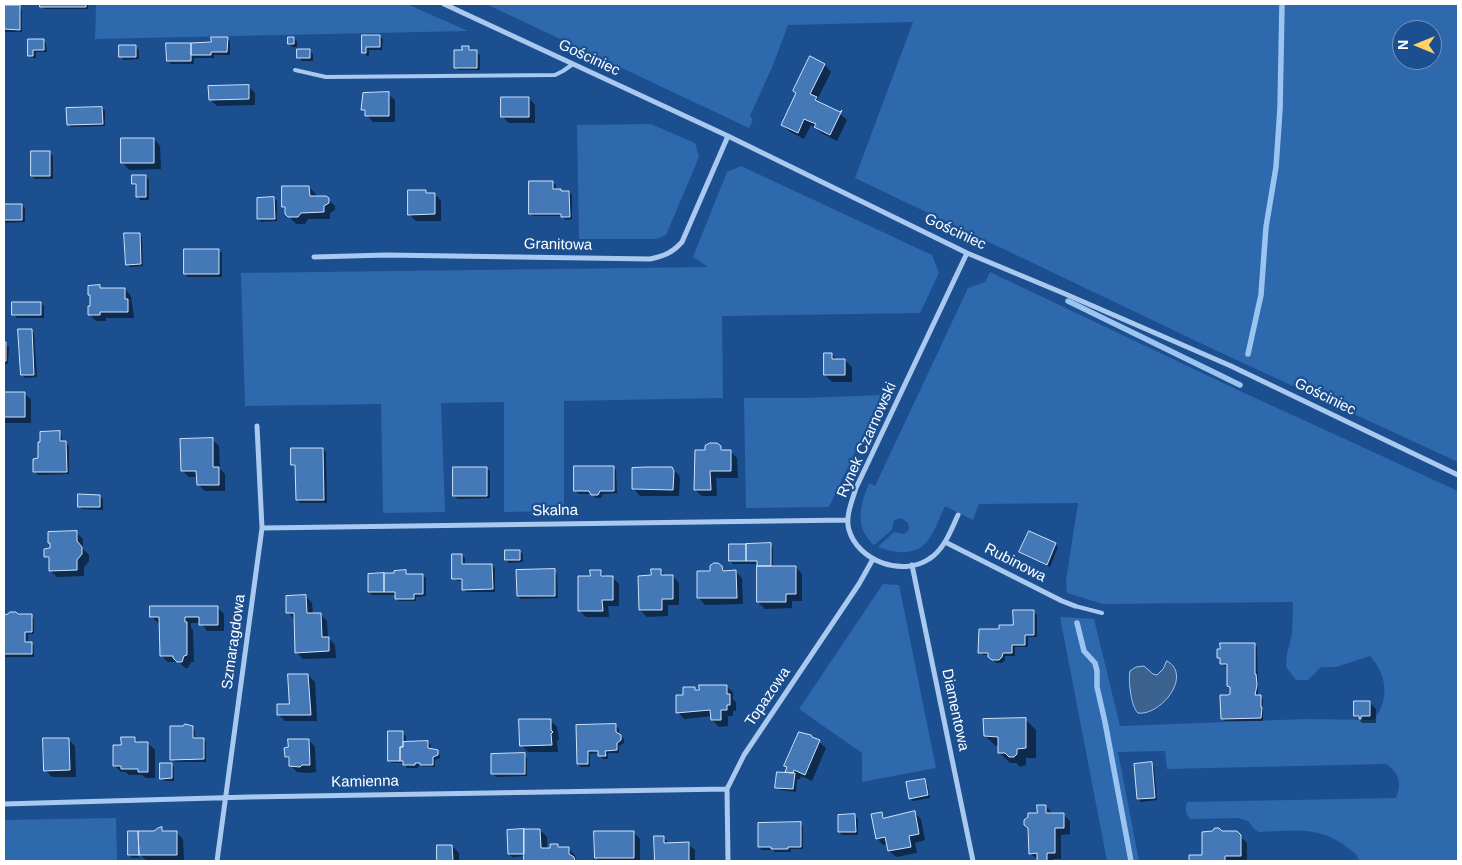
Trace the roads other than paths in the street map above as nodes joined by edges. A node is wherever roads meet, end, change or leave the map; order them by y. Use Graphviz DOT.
graph roads {
  1 [pos="444,4"];
  2 [pos="573,64"];
  3 [pos="295,70"];
  4 [pos="728,136"];
  5 [pos="967,253"];
  6 [pos="314,257"];
  7 [pos="257,426"];
  8 [pos="1458,475"];
  9 [pos="958,515"];
  10 [pos="848,520"];
  11 [pos="262,528"];
  12 [pos="945,542"];
  13 [pos="873,559"];
  14 [pos="912,565"];
  15 [pos="1075,606"];
  16 [pos="1102,613"];
  17 [pos="727,789"];
  18 [pos="226,798"];
  19 [pos="4,804"];
  20 [pos="217,861"];
  21 [pos="728,861"];
  22 [pos="973,861"];
  1 -- 2 [label="street, Gościniec"];
  2 -- 3 [label="lane"];
  2 -- 4 [label="street, Gościniec"];
  4 -- 5 [label="street, Gościniec"];
  4 -- 6 [label="street, Granitowa"];
  5 -- 8 [label="street, Gościniec"];
  5 -- 10 [label="street, Rynek Czarnowski"];
  7 -- 11 [label="street, Szmaragdowa"];
  9 -- 12 [label="street, Rynek Czarnowski"];
  10 -- 11 [label="street, Skalna"];
  10 -- 13 [label="street, Rynek Czarnowski"];
  11 -- 18 [label="street, Szmaragdowa"];
  12 -- 14 [label="street, Rynek Czarnowski"];
  12 -- 15 [label="street, Rubinowa"];
  13 -- 14 [label="street, Rynek Czarnowski"];
  13 -- 17 [label="street, Topazowa"];
  14 -- 22 [label="street, Diamentowa"];
  15 -- 16 [label="lane"];
  17 -- 18 [label="street, Kamienna"];
  17 -- 21 [label="street, Topazowa"];
  18 -- 19 [label="street, Kamienna"];
  18 -- 20 [label="street, Szmaragdowa"];
}
